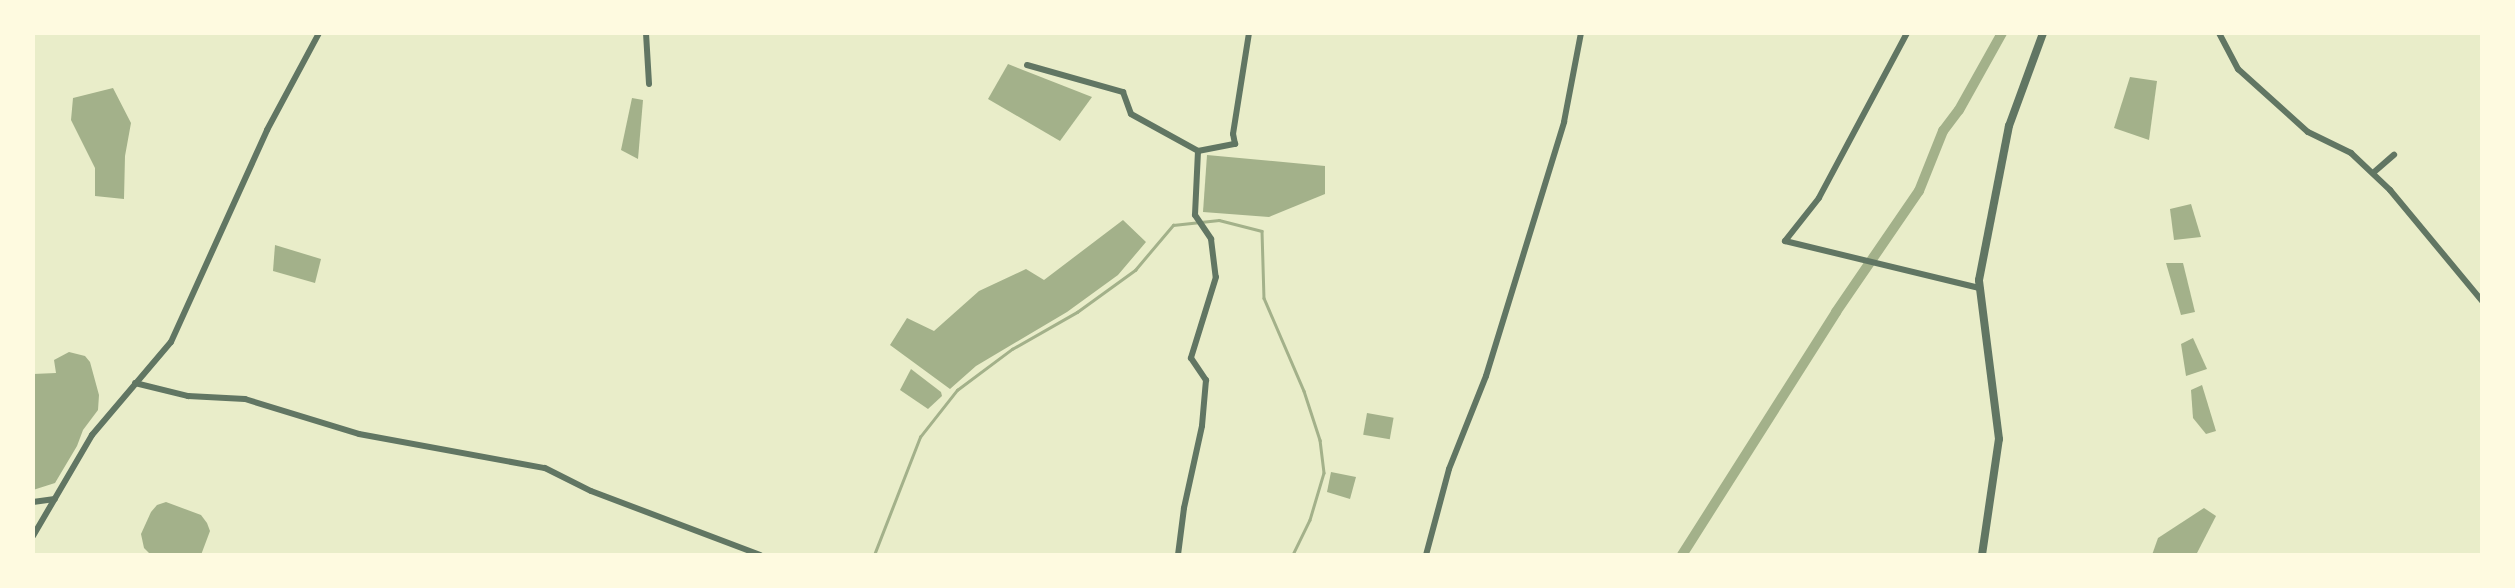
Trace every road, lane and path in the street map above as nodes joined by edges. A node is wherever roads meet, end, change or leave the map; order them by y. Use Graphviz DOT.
graph roads {
  1 [pos="318,33"];
  2 [pos="646,33"];
  3 [pos="1249,33"];
  4 [pos="1581,33"];
  5 [pos="1907,33"];
  6 [pos="2043,33"];
  7 [pos="2220,33"];
  8 [pos="1027,65"];
  9 [pos="649,84"];
  10 [pos="1198,151"];
  11 [pos="2394,155"];
  12 [pos="2373,173"];
  13 [pos="1980,288"];
  14 [pos="2482,302"];
  15 [pos="135,383"];
  16 [pos="55,499"];
  17 [pos="33,502"];
  18 [pos="33,536"];
  19 [pos="760,555"];
  20 [pos="1178,555"];
  21 [pos="1426,555"];
  22 [pos="1982,555"];
  1 -- 15 [label="street"];
  2 -- 9 [label="street"];
  3 -- 10 [label="street"];
  4 -- 21 [label="street"];
  5 -- 13 [label="street"];
  6 -- 13 [label="street"];
  7 -- 12 [label="street"];
  8 -- 10 [label="street"];
  10 -- 20 [label="street"];
  11 -- 12 [label="street"];
  12 -- 14 [label="street"];
  13 -- 22 [label="street"];
  15 -- 16 [label="street"];
  15 -- 19 [label="street"];
  16 -- 17 [label="street"];
  16 -- 18 [label="street"];
}
